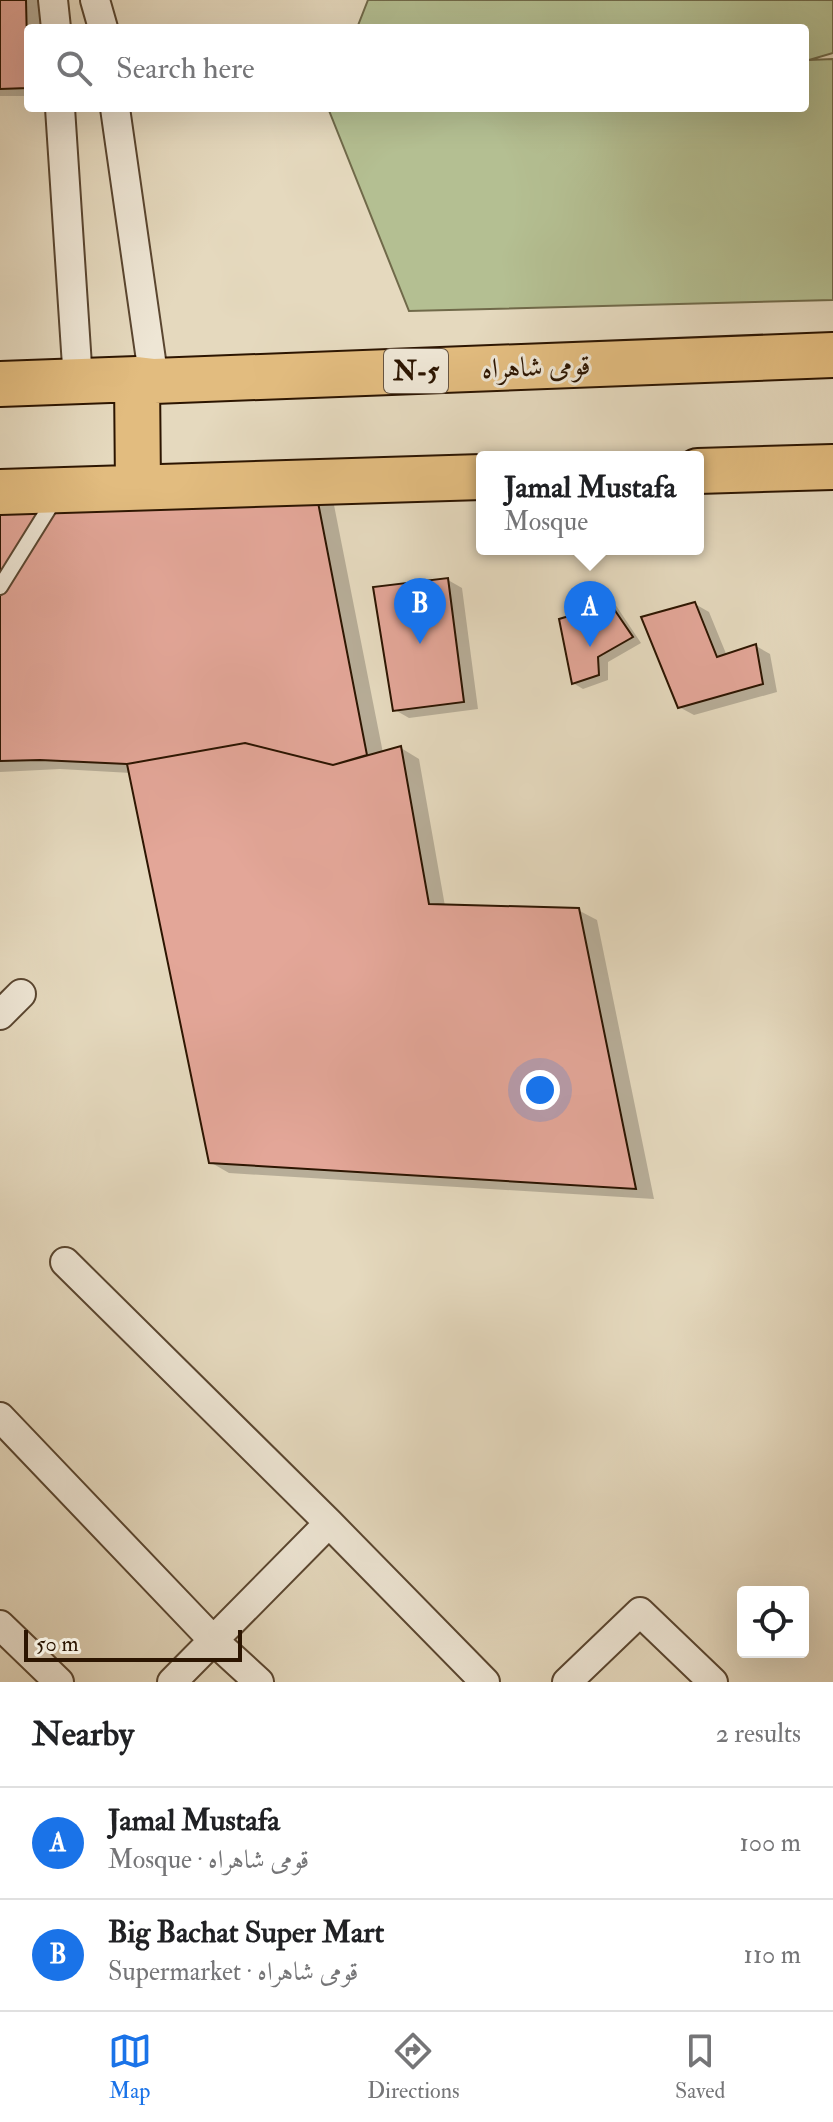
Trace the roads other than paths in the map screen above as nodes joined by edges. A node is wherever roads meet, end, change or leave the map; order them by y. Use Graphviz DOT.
graph roads {
  1 [pos="95,0"];
  2 [pos="102,24"];
  3 [pos="60,112"];
  4 [pos="115,112"];
  5 [pos="833,355"];
  6 [pos="146,380"];
  7 [pos="78,381"];
  8 [pos="0,384"];
  9 [pos="833,467"];
  10 [pos="704,471"];
  11 [pos="476,477"];
  12 [pos="138,487"];
  13 [pos="60,490"];
  14 [pos="0,492"];
  15 [pos="0,587"];
  16 [pos="21,994"];
  17 [pos="0,1015"];
  18 [pos="65,1262"];
  19 [pos="0,1417"];
  20 [pos="329,1523"];
  21 [pos="0,1625"];
  22 [pos="213,1640"];
  23 [pos="59,1682"];
  24 [pos="172,1682"];
  25 [pos="259,1682"];
  26 [pos="485,1682"];
  27 [pos="567,1682"];
  28 [pos="713,1682"];
  1 -- 2 [label="street"];
  3 -- 7 [label="street"];
  4 -- 6 [label="street"];
  5 -- 6 [label="highway, قومی شاہراہ / N-5"];
  6 -- 7 [label="highway, قومی شاہراہ / N-5"];
  6 -- 12 [label="highway"];
  7 -- 8 [label="highway, قومی شاہراہ / N-5"];
  9 -- 10 [label="highway"];
  11 -- 12 [label="highway"];
  12 -- 13 [label="highway"];
  13 -- 14 [label="highway"];
  13 -- 15 [label="lane"];
  16 -- 17 [label="street"];
  18 -- 20 [label="street"];
  19 -- 22 [label="street"];
  20 -- 22 [label="street"];
  20 -- 26 [label="street"];
  21 -- 23 [label="street"];
  22 -- 24 [label="street"];
  22 -- 25 [label="street"];
  27 -- 28 [label="street"];
}
